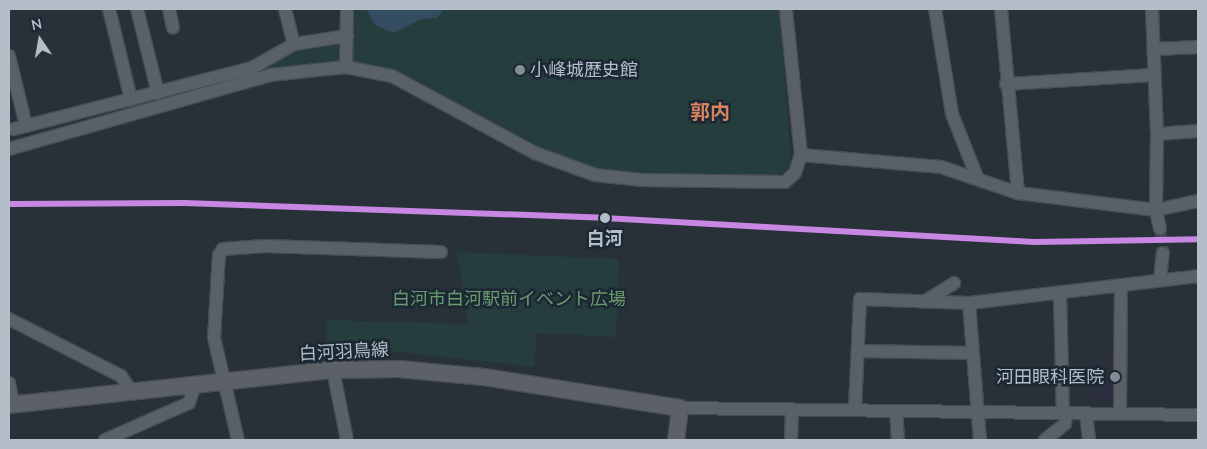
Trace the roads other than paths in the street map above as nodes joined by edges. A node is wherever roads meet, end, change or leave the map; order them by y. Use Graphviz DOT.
graph roads {
  1 [pos="109,9"];
  2 [pos="137,9"];
  3 [pos="169,9"];
  4 [pos="285,9"];
  5 [pos="347,9"];
  6 [pos="786,9"];
  7 [pos="935,9"];
  8 [pos="1001,9"];
  9 [pos="1152,9"];
  10 [pos="173,28"];
  11 [pos="347,36"];
  12 [pos="294,44"];
  13 [pos="1198,47"];
  14 [pos="1155,49"];
  15 [pos="9,56"];
  16 [pos="266,62"];
  17 [pos="346,67"];
  18 [pos="270,75"];
  19 [pos="1155,75"];
  20 [pos="1006,84"];
  21 [pos="158,93"];
  22 [pos="131,99"];
  23 [pos="94,108"];
  24 [pos="100,125"];
  25 [pos="1198,131"];
  26 [pos="1157,134"];
  27 [pos="9,149"];
  28 [pos="801,155"];
  29 [pos="977,177"];
  30 [pos="1018,192"];
  31 [pos="1198,201"];
  32 [pos="1156,210"];
  33 [pos="1160,229"];
  34 [pos="441,252"];
  35 [pos="1163,253"];
  36 [pos="1198,276"];
  37 [pos="1160,280"];
  38 [pos="954,284"];
  39 [pos="1121,284"];
  40 [pos="1060,294"];
  41 [pos="927,300"];
  42 [pos="968,302"];
  43 [pos="9,319"];
  44 [pos="858,351"];
  45 [pos="974,353"];
  46 [pos="333,370"];
  47 [pos="226,381"];
  48 [pos="9,382"];
  49 [pos="195,384"];
  50 [pos="131,391"];
  51 [pos="11,405"];
  52 [pos="680,408"];
  53 [pos="792,408"];
  54 [pos="855,409"];
  55 [pos="896,410"];
  56 [pos="979,412"];
  57 [pos="1065,413"];
  58 [pos="1086,414"];
  59 [pos="1120,414"];
  60 [pos="1198,416"];
  61 [pos="105,440"];
  62 [pos="238,440"];
  63 [pos="346,440"];
  64 [pos="676,440"];
  65 [pos="791,440"];
  66 [pos="898,440"];
  67 [pos="980,440"];
  68 [pos="1045,440"];
  69 [pos="1089,440"];
  1 -- 22 [label="street"];
  2 -- 21 [label="street"];
  3 -- 10 [label="street"];
  4 -- 12 [label="street"];
  5 -- 11 [label="street"];
  6 -- 28 [label="street"];
  7 -- 29 [label="street"];
  8 -- 20 [label="street"];
  9 -- 14 [label="street"];
  11 -- 12 [label="street"];
  11 -- 17 [label="street"];
  12 -- 16 [label="street"];
  13 -- 14 [label="street"];
  14 -- 19 [label="street"];
  15 -- 23 [label="street"];
  16 -- 18 [label="street"];
  16 -- 21 [label="street"];
  17 -- 18 [label="street"];
  17 -- 28 [label="street"];
  18 -- 24 [label="street"];
  19 -- 20 [label="street"];
  19 -- 26 [label="street"];
  20 -- 30 [label="street"];
  21 -- 22 [label="street"];
  22 -- 23 [label="street"];
  23 -- 24 [label="street"];
  24 -- 27 [label="street"];
  25 -- 26 [label="street"];
  26 -- 32 [label="street"];
  28 -- 29 [label="street"];
  29 -- 30 [label="street"];
  30 -- 32 [label="street"];
  31 -- 32 [label="street"];
  32 -- 33 [label="street"];
  34 -- 47 [label="street"];
  35 -- 37 [label="street"];
  36 -- 37 [label="street"];
  37 -- 39 [label="street"];
  38 -- 41 [label="street"];
  39 -- 40 [label="street"];
  39 -- 59 [label="street"];
  40 -- 42 [label="street"];
  40 -- 57 [label="street"];
  41 -- 42 [label="street"];
  41 -- 44 [label="street"];
  42 -- 45 [label="street"];
  43 -- 50 [label="street"];
  44 -- 45 [label="street"];
  44 -- 54 [label="street"];
  45 -- 56 [label="street"];
  46 -- 47 [label="main road, 白河羽鳥線"];
  46 -- 52 [label="main road, 白河羽鳥線"];
  46 -- 63 [label="street"];
  47 -- 49 [label="main road, 白河羽鳥線"];
  47 -- 62 [label="street"];
  48 -- 51 [label="street"];
  49 -- 50 [label="main road, 白河羽鳥線"];
  49 -- 61 [label="street"];
  50 -- 51 [label="main road, 白河羽鳥線"];
  52 -- 53 [label="street"];
  52 -- 64 [label="main road"];
  53 -- 54 [label="street"];
  53 -- 65 [label="street"];
  54 -- 55 [label="street"];
  55 -- 56 [label="street"];
  55 -- 66 [label="street"];
  56 -- 57 [label="street"];
  56 -- 67 [label="street"];
  57 -- 58 [label="street"];
  57 -- 68 [label="street"];
  58 -- 59 [label="street"];
  58 -- 69 [label="street"];
  59 -- 60 [label="street"];
}
